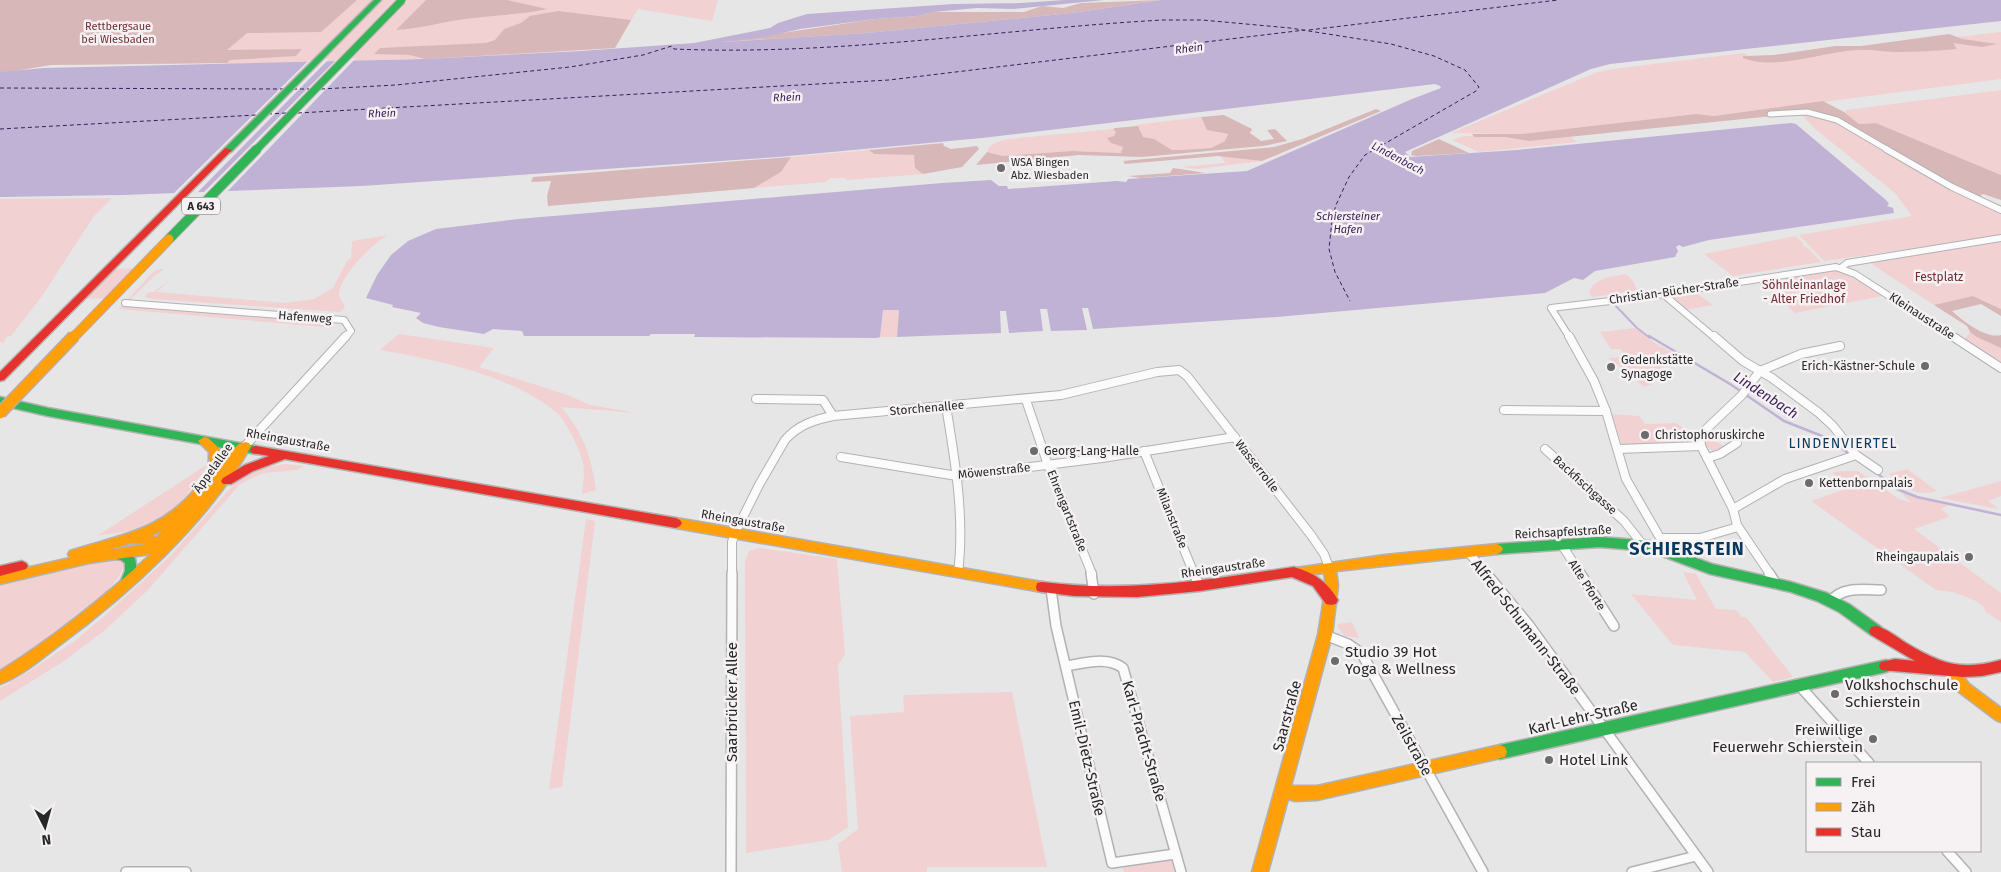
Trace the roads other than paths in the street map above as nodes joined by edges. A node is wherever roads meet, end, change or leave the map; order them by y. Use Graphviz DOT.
graph roads {
  1 [pos="378,0"];
  2 [pos="402,0"];
  3 [pos="1770,114"];
  4 [pos="2001,210"];
  5 [pos="2001,238"];
  6 [pos="1841,268"];
  7 [pos="1664,295"];
  8 [pos="125,303"];
  9 [pos="1840,346"];
  10 [pos="2001,368"];
  11 [pos="1179,370"];
  12 [pos="1760,372"];
  13 [pos="0,378"];
  14 [pos="756,399"];
  15 [pos="1026,400"];
  16 [pos="0,402"];
  17 [pos="946,406"];
  18 [pos="1504,410"];
  19 [pos="1606,411"];
  20 [pos="0,413"];
  21 [pos="833,416"];
  22 [pos="1235,437"];
  23 [pos="200,438"];
  24 [pos="1736,444"];
  25 [pos="245,446"];
  26 [pos="1702,446"];
  27 [pos="1546,449"];
  28 [pos="1618,449"];
  29 [pos="1144,451"];
  30 [pos="287,454"];
  31 [pos="1853,456"];
  32 [pos="841,457"];
  33 [pos="1707,458"];
  34 [pos="1048,465"];
  35 [pos="1878,470"];
  36 [pos="214,471"];
  37 [pos="957,476"];
  38 [pos="216,490"];
  39 [pos="190,504"];
  40 [pos="1733,509"];
  41 [pos="1738,527"];
  42 [pos="735,533"];
  43 [pos="1661,538"];
  44 [pos="133,539"];
  45 [pos="1561,544"];
  46 [pos="161,545"];
  47 [pos="1643,545"];
  48 [pos="1667,550"];
  49 [pos="1468,552"];
  50 [pos="108,554"];
  51 [pos="1330,567"];
  52 [pos="0,571"];
  53 [pos="958,573"];
  54 [pos="1292,573"];
  55 [pos="0,579"];
  56 [pos="1776,584"];
  57 [pos="125,586"];
  58 [pos="1199,586"];
  59 [pos="1052,589"];
  60 [pos="1881,590"];
  61 [pos="1094,593"];
  62 [pos="1330,600"];
  63 [pos="1831,601"];
  64 [pos="1614,626"];
  65 [pos="1325,635"];
  66 [pos="1888,639"];
  67 [pos="1890,665"];
  68 [pos="1066,666"];
  69 [pos="2001,666"];
  70 [pos="1951,671"];
  71 [pos="0,678"];
  72 [pos="1798,684"];
  73 [pos="2001,716"];
  74 [pos="1603,728"];
  75 [pos="1867,762"];
  76 [pos="1426,768"];
  77 [pos="1283,790"];
  78 [pos="1948,852"];
  79 [pos="1175,854"];
  80 [pos="1696,856"];
  81 [pos="126,872"];
  82 [pos="186,872"];
  83 [pos="731,872"];
  84 [pos="1180,872"];
  85 [pos="1260,872"];
  86 [pos="1483,872"];
  87 [pos="1632,872"];
  88 [pos="1708,872"];
  89 [pos="1966,872"];
  1 -- 13 [label="main road, A 643"];
  2 -- 20 [label="main road, A 643, bridge"];
  3 -- 4 [label="street"];
  5 -- 6 [label="street, Christian-Bücher-Straße"];
  6 -- 7 [label="street, Christian-Bücher-Straße"];
  6 -- 10 [label="street, Kleinaustraße"];
  7 -- 12 [label="street"];
  7 -- 19 [label="street, Christian-Bücher-Straße"];
  8 -- 25 [label="street, Hafenweg"];
  9 -- 12 [label="street"];
  11 -- 15 [label="street, Storchenallee"];
  11 -- 22 [label="street, Wasserrolle"];
  12 -- 26 [label="street"];
  12 -- 31 [label="street"];
  14 -- 21 [label="street"];
  15 -- 17 [label="street, Storchenallee"];
  15 -- 34 [label="street, Ehrengartstraße"];
  16 -- 23 [label="main road, Rheingaustraße"];
  17 -- 21 [label="street, Storchenallee"];
  17 -- 37 [label="street"];
  18 -- 19 [label="street"];
  19 -- 28 [label="street"];
  21 -- 42 [label="street, Storchenallee"];
  22 -- 29 [label="street, Möwenstraße"];
  22 -- 51 [label="street, Wasserrolle"];
  23 -- 25 [label="main road, Rheingaustraße"];
  23 -- 36 [label="main road"];
  24 -- 33 [label="street"];
  25 -- 30 [label="main road, Rheingaustraße"];
  25 -- 36 [label="main road, Äppelallee"];
  25 -- 38 [label="main road, Äppelallee"];
  26 -- 28 [label="street"];
  26 -- 33 [label="street"];
  27 -- 47 [label="street, Backfischgasse"];
  28 -- 43 [label="street"];
  29 -- 34 [label="street, Möwenstraße"];
  29 -- 58 [label="street, Milanstraße"];
  30 -- 38 [label="main road"];
  30 -- 42 [label="main road, Rheingaustraße"];
  31 -- 35 [label="street"];
  31 -- 40 [label="street"];
  32 -- 37 [label="street, Möwenstraße"];
  33 -- 40 [label="street"];
  34 -- 37 [label="street, Möwenstraße"];
  34 -- 61 [label="street, Ehrengartstraße"];
  36 -- 39 [label="main road, Äppelallee"];
  37 -- 53 [label="street"];
  38 -- 46 [label="main road, Äppelallee"];
  39 -- 44 [label="main road, Äppelallee"];
  39 -- 46 [label="main road"];
  40 -- 41 [label="street"];
  41 -- 43 [label="street"];
  41 -- 56 [label="street"];
  42 -- 53 [label="main road, Rheingaustraße"];
  42 -- 83 [label="street, Saarbrücker Allee"];
  43 -- 48 [label="street"];
  44 -- 46 [label="main road"];
  44 -- 52 [label="main road, Äppelallee"];
  45 -- 47 [label="main road, Reichsapfelstraße"];
  45 -- 49 [label="main road, Reichsapfelstraße"];
  45 -- 64 [label="street, Alte Pforte"];
  46 -- 50 [label="main road"];
  46 -- 57 [label="main road"];
  47 -- 48 [label="main road, Reichsapfelstraße"];
  48 -- 56 [label="main road, Reichsapfelstraße"];
  49 -- 51 [label="main road, Reichsapfelstraße"];
  49 -- 74 [label="street, Alfred-Schumann-Straße"];
  50 -- 55 [label="main road"];
  50 -- 57 [label="main road"];
  51 -- 54 [label="main road, Rheingaustraße"];
  51 -- 62 [label="main road, Saarstraße"];
  53 -- 59 [label="main road, Rheingaustraße"];
  54 -- 58 [label="main road, Rheingaustraße"];
  54 -- 62 [label="main road"];
  56 -- 63 [label="main road, Reichsapfelstraße"];
  57 -- 71 [label="main road"];
  58 -- 61 [label="main road, Rheingaustraße"];
  59 -- 61 [label="main road, Rheingaustraße"];
  59 -- 68 [label="street, Emil-Dietz-Straße"];
  60 -- 63 [label="street"];
  62 -- 65 [label="main road, Saarstraße"];
  63 -- 66 [label="main road, Reichsapfelstraße"];
  65 -- 76 [label="street, Zeilstraße"];
  65 -- 77 [label="main road, Saarstraße"];
  66 -- 67 [label="main road"];
  66 -- 70 [label="main road, Reichsapfelstraße"];
  67 -- 70 [label="main road, Karl-Lehr-Straße"];
  67 -- 72 [label="main road, Karl-Lehr-Straße"];
  68 -- 79 [label="street, Karl-Pracht-Straße"];
  68 -- 79 [label="street, Emil-Dietz-Straße"];
  69 -- 70 [label="main road"];
  70 -- 73 [label="main road"];
  72 -- 74 [label="main road, Karl-Lehr-Straße"];
  72 -- 75 [label="street"];
  74 -- 76 [label="main road, Karl-Lehr-Straße"];
  74 -- 80 [label="street, Alfred-Schumann-Straße"];
  76 -- 77 [label="main road, Karl-Lehr-Straße"];
  76 -- 86 [label="street, Zeilstraße"];
  77 -- 85 [label="main road, Saarstraße"];
  78 -- 89 [label="street"];
  79 -- 84 [label="street, Karl-Pracht-Straße"];
  80 -- 87 [label="street"];
  80 -- 88 [label="street, Alfred-Schumann-Straße"];
  81 -- 82 [label="street"];
}
